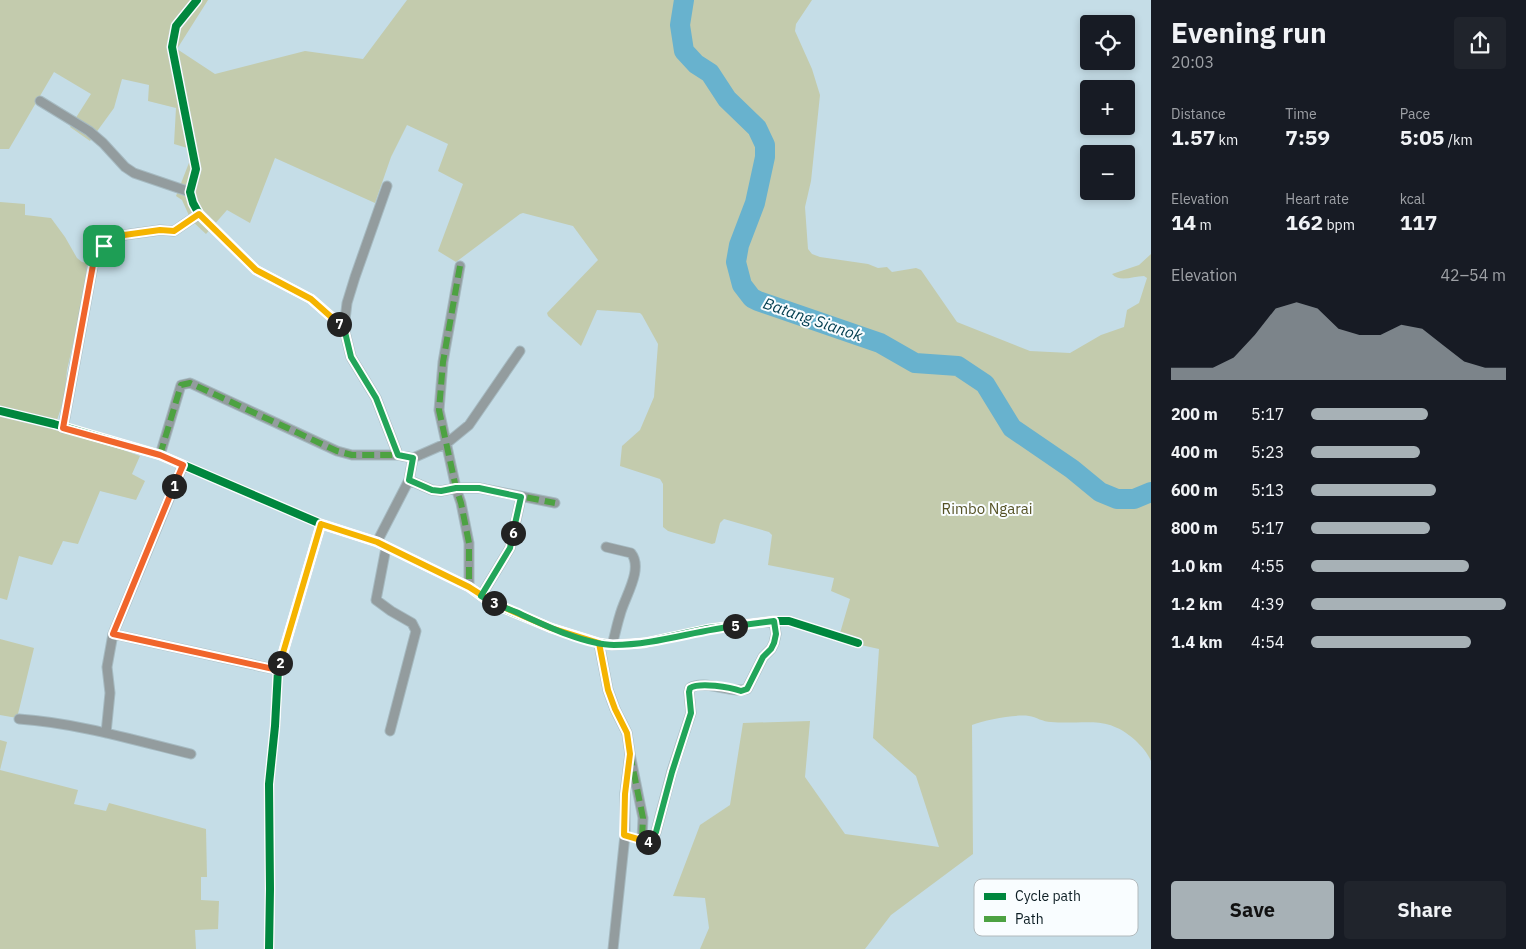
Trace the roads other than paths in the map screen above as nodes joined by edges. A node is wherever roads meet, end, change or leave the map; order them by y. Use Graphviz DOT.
graph roads {
  1 [pos="197,0"];
  2 [pos="40,101"];
  3 [pos="388,186"];
  4 [pos="190,192"];
  5 [pos="199,214"];
  6 [pos="460,266"];
  7 [pos="344,328"];
  8 [pos="520,350"];
  9 [pos="0,411"];
  10 [pos="63,428"];
  11 [pos="447,443"];
  12 [pos="160,455"];
  13 [pos="398,455"];
  14 [pos="413,458"];
  15 [pos="183,465"];
  16 [pos="409,480"];
  17 [pos="456,488"];
  18 [pos="521,497"];
  19 [pos="554,503"];
  20 [pos="321,524"];
  21 [pos="377,542"];
  22 [pos="606,547"];
  23 [pos="386,548"];
  24 [pos="469,587"];
  25 [pos="481,596"];
  26 [pos="774,621"];
  27 [pos="113,634"];
  28 [pos="599,643"];
  29 [pos="858,643"];
  30 [pos="612,645"];
  31 [pos="278,670"];
  32 [pos="19,720"];
  33 [pos="390,731"];
  34 [pos="106,733"];
  35 [pos="191,754"];
  36 [pos="630,754"];
  37 [pos="624,835"];
  38 [pos="642,839"];
  39 [pos="269,949"];
  40 [pos="612,949"];
  1 -- 4 [label="street"];
  2 -- 4 [label="street"];
  3 -- 7 [label="street"];
  4 -- 5 [label="street"];
  5 -- 7 [label="street"];
  5 -- 10 [label="street"];
  6 -- 11 [label="street"];
  7 -- 13 [label="street"];
  8 -- 11 [label="street"];
  9 -- 10 [label="street"];
  10 -- 12 [label="street"];
  11 -- 14 [label="street"];
  11 -- 17 [label="street"];
  12 -- 13 [label="street"];
  12 -- 15 [label="street"];
  13 -- 14 [label="street"];
  14 -- 16 [label="street"];
  15 -- 20 [label="street"];
  15 -- 27 [label="street"];
  16 -- 17 [label="street"];
  16 -- 21 [label="street"];
  17 -- 18 [label="street"];
  17 -- 24 [label="street"];
  18 -- 19 [label="street"];
  18 -- 25 [label="street"];
  20 -- 21 [label="street"];
  20 -- 31 [label="street"];
  21 -- 23 [label="street"];
  22 -- 30 [label="street"];
  23 -- 24 [label="street"];
  23 -- 33 [label="street"];
  24 -- 25 [label="street"];
  25 -- 28 [label="street"];
  26 -- 29 [label="street"];
  26 -- 30 [label="street"];
  26 -- 38 [label="street"];
  27 -- 31 [label="street"];
  27 -- 34 [label="street"];
  28 -- 30 [label="street"];
  28 -- 36 [label="street"];
  31 -- 39 [label="street"];
  32 -- 34 [label="street"];
  34 -- 35 [label="street"];
  36 -- 37 [label="street"];
  36 -- 38 [label="street"];
  37 -- 38 [label="street"];
  37 -- 40 [label="street"];
}
